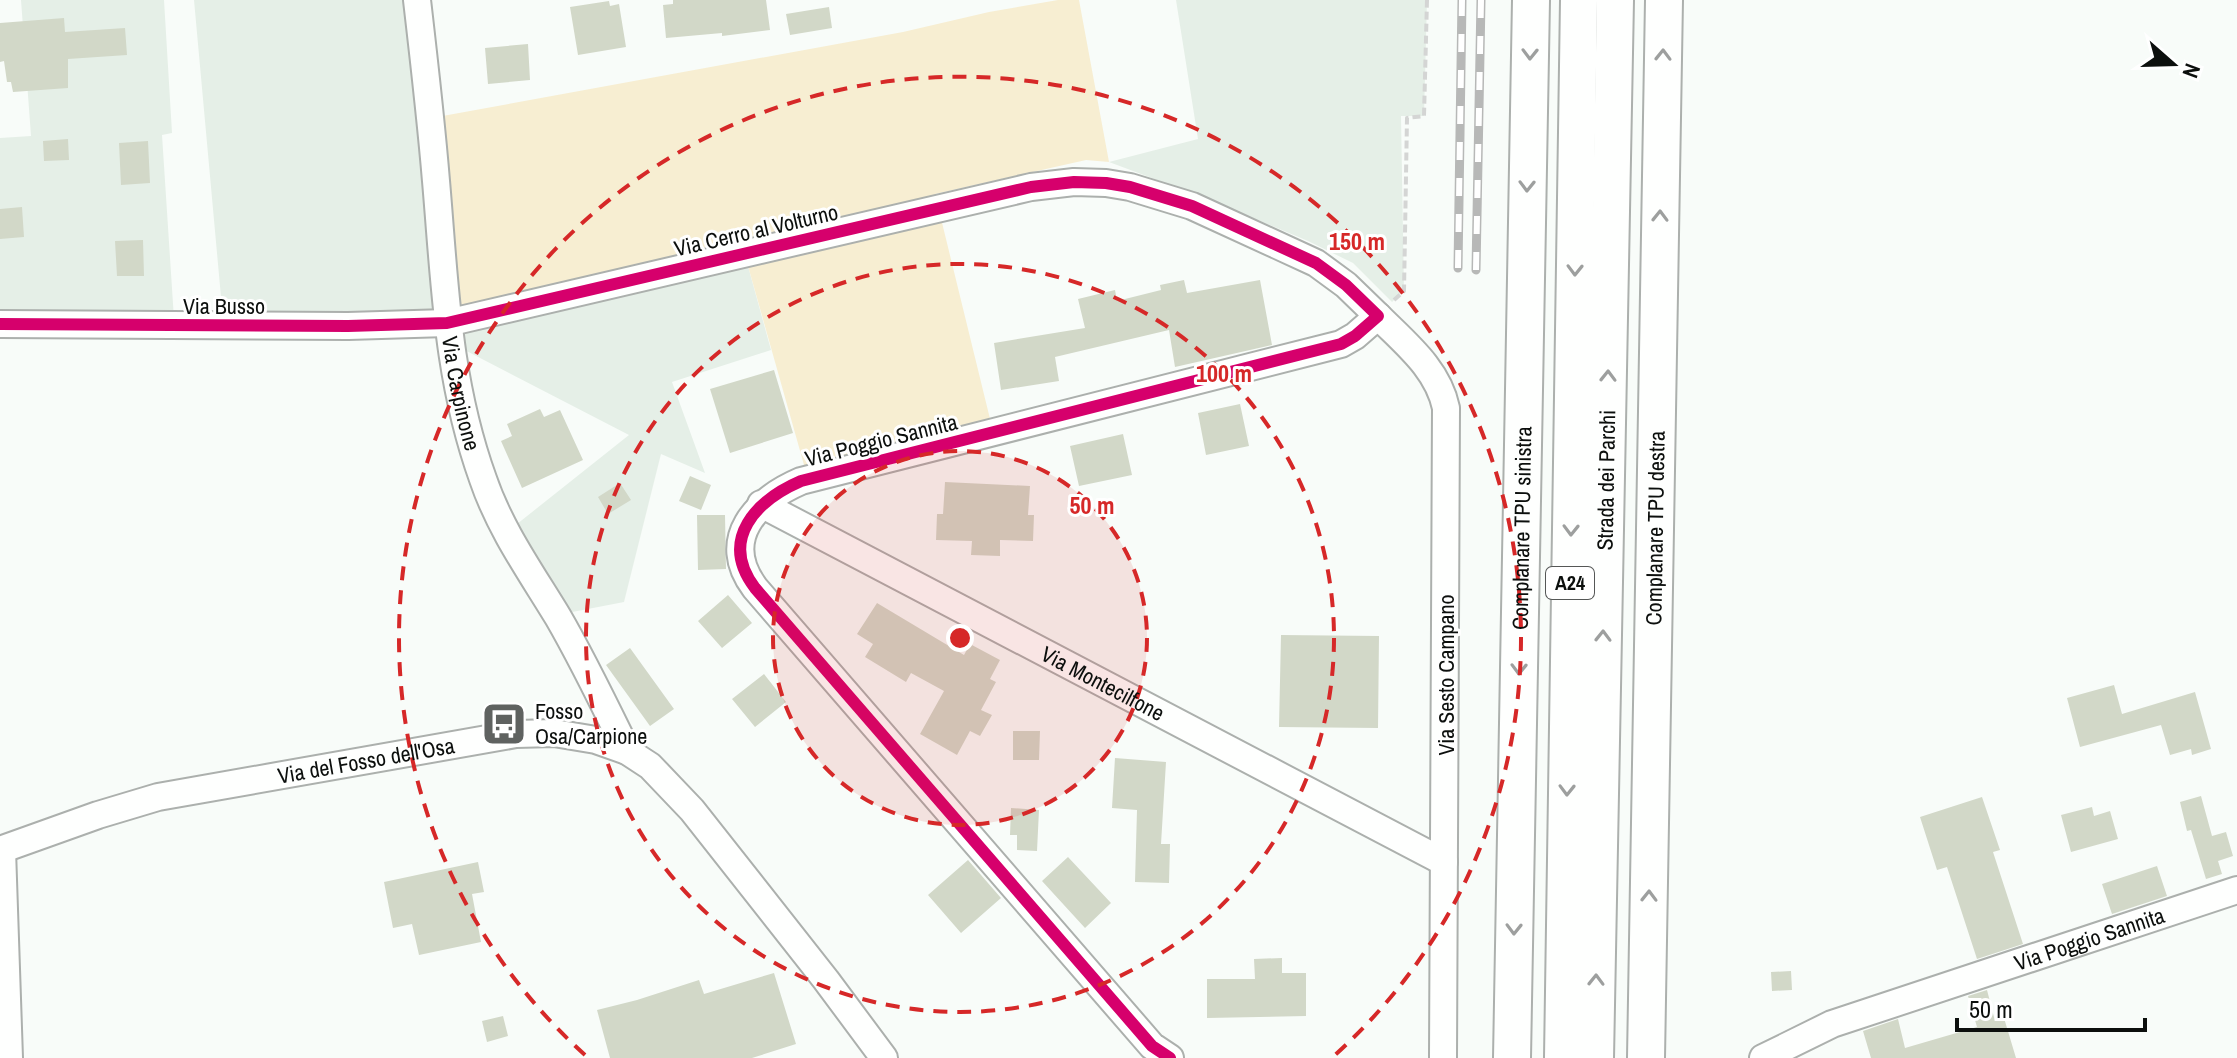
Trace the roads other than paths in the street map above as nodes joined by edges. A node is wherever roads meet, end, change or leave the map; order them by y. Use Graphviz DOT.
graph roads {
  1 [pos="417,0"];
  2 [pos="1531,0"];
  3 [pos="1579,0"];
  4 [pos="1615,0"];
  5 [pos="1664,0"];
  6 [pos="1378,316"];
  7 [pos="447,323"];
  8 [pos="0,324"];
  9 [pos="761,504"];
  10 [pos="627,751"];
  11 [pos="1,850"];
  12 [pos="1444,862"];
  13 [pos="2237,890"];
  14 [pos="9,1058"];
  15 [pos="884,1058"];
  16 [pos="1170,1058"];
  17 [pos="1443,1058"];
  18 [pos="1512,1058"];
  19 [pos="1563,1058"];
  20 [pos="1595,1058"];
  21 [pos="1646,1058"];
  22 [pos="1763,1058"];
  1 -- 7 [label="street, Via Carpinone"];
  2 -- 18 [label="highway, Complanare TPU sinistra, one-way"];
  3 -- 19 [label="highway, Strada dei Parchi / A24, one-way"];
  20 -- 4 [label="highway, Strada dei Parchi / A24, one-way"];
  21 -- 5 [label="highway, Complanare TPU destra, one-way"];
  6 -- 7 [label="street, Via Cerro al Volturno"];
  6 -- 9 [label="street, Via Poggio Sannita"];
  6 -- 12 [label="street, Via Sesto Campano"];
  7 -- 8 [label="street, Via Busso"];
  7 -- 10 [label="street, Via Carpinone"];
  9 -- 12 [label="street, Via Montecilfone"];
  9 -- 16 [label="street, Via Poggio Sannita"];
  10 -- 11 [label="street, Via del Fosso dell'Osa"];
  10 -- 15 [label="street, Via del Fosso dell'Osa"];
  11 -- 14 [label="street"];
  12 -- 17 [label="street, Via Sesto Campano"];
  13 -- 22 [label="street, Via Poggio Sannita"];
}
